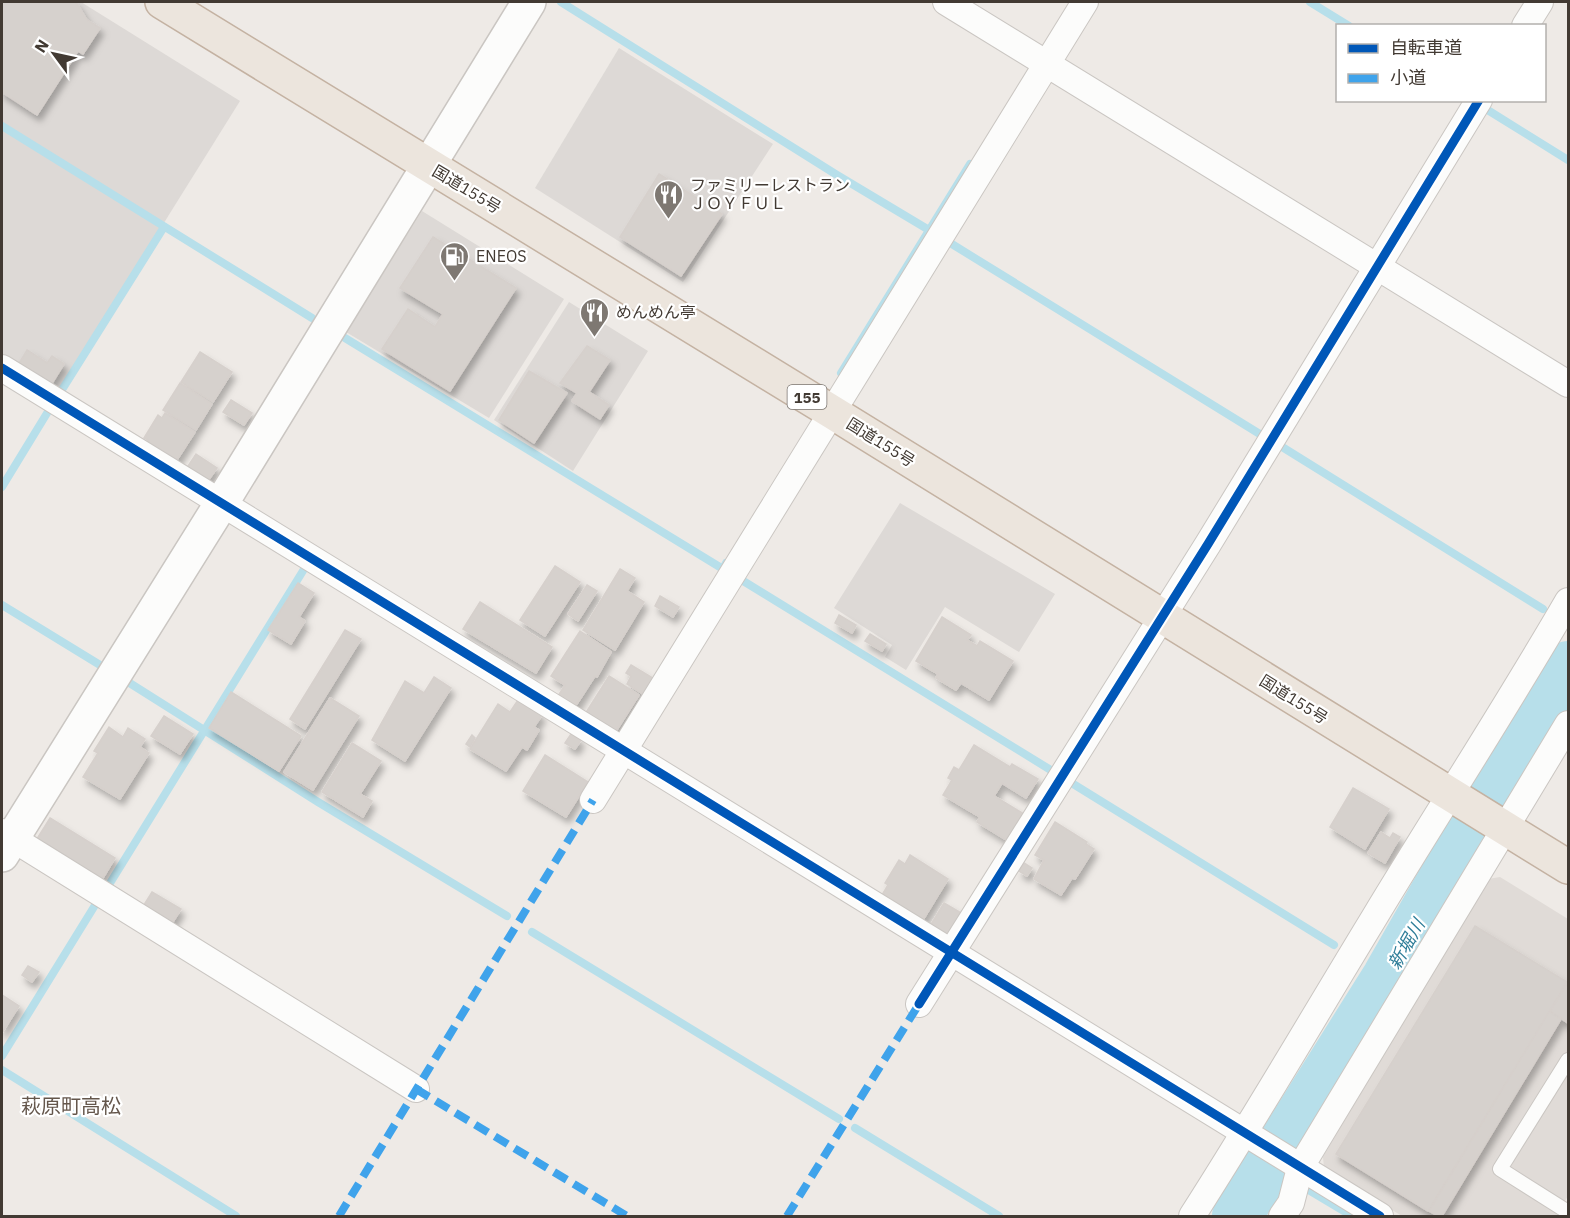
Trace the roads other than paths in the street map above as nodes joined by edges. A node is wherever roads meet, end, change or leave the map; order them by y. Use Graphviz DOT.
graph roads {
  1 [pos="162,2"];
  2 [pos="529,2"];
  3 [pos="946,2"];
  4 [pos="1085,2"];
  5 [pos="1540,2"];
  6 [pos="1526,24"];
  7 [pos="1047,64"];
  8 [pos="1478,102"];
  9 [pos="429,166"];
  10 [pos="1378,267"];
  11 [pos="2,368"];
  12 [pos="1569,384"];
  13 [pos="832,412"];
  14 [pos="221,504"];
  15 [pos="1569,601"];
  16 [pos="1161,616"];
  17 [pos="1569,724"];
  18 [pos="624,751"];
  19 [pos="1451,795"];
  20 [pos="593,800"];
  21 [pos="1505,829"];
  22 [pos="5,841"];
  23 [pos="1569,867"];
  24 [pos="951,954"];
  25 [pos="919,1004"];
  26 [pos="1569,1060"];
  27 [pos="416,1089"];
  28 [pos="1252,1138"];
  29 [pos="1297,1166"];
  30 [pos="1569,1212"];
  31 [pos="1192,1216"];
  32 [pos="1282,1216"];
  33 [pos="1380,1216"];
  1 -- 9 [label="highway, 国道155号 / 155"];
  2 -- 9 [label="street"];
  3 -- 7 [label="street"];
  4 -- 7 [label="street"];
  5 -- 6 [label="street"];
  7 -- 10 [label="street"];
  7 -- 13 [label="street"];
  8 -- 10 [label="street"];
  9 -- 13 [label="highway, 国道155号 / 155"];
  9 -- 14 [label="street"];
  10 -- 12 [label="street"];
  10 -- 16 [label="street"];
  11 -- 14 [label="street"];
  13 -- 16 [label="highway, 国道155号 / 155"];
  13 -- 18 [label="street"];
  14 -- 18 [label="street"];
  14 -- 22 [label="street"];
  15 -- 19 [label="street"];
  16 -- 19 [label="highway, 国道155号 / 155"];
  16 -- 24 [label="street"];
  17 -- 21 [label="street"];
  18 -- 20 [label="street"];
  18 -- 24 [label="street"];
  19 -- 21 [label="highway, 国道155号 / 155"];
  19 -- 28 [label="street"];
  21 -- 23 [label="highway, 国道155号 / 155"];
  21 -- 29 [label="street"];
  22 -- 27 [label="street"];
  24 -- 25 [label="street"];
  24 -- 28 [label="street"];
  26 -- 30 [label="lane"];
  28 -- 29 [label="street"];
  28 -- 31 [label="street"];
  29 -- 32 [label="street"];
  29 -- 33 [label="street"];
}
